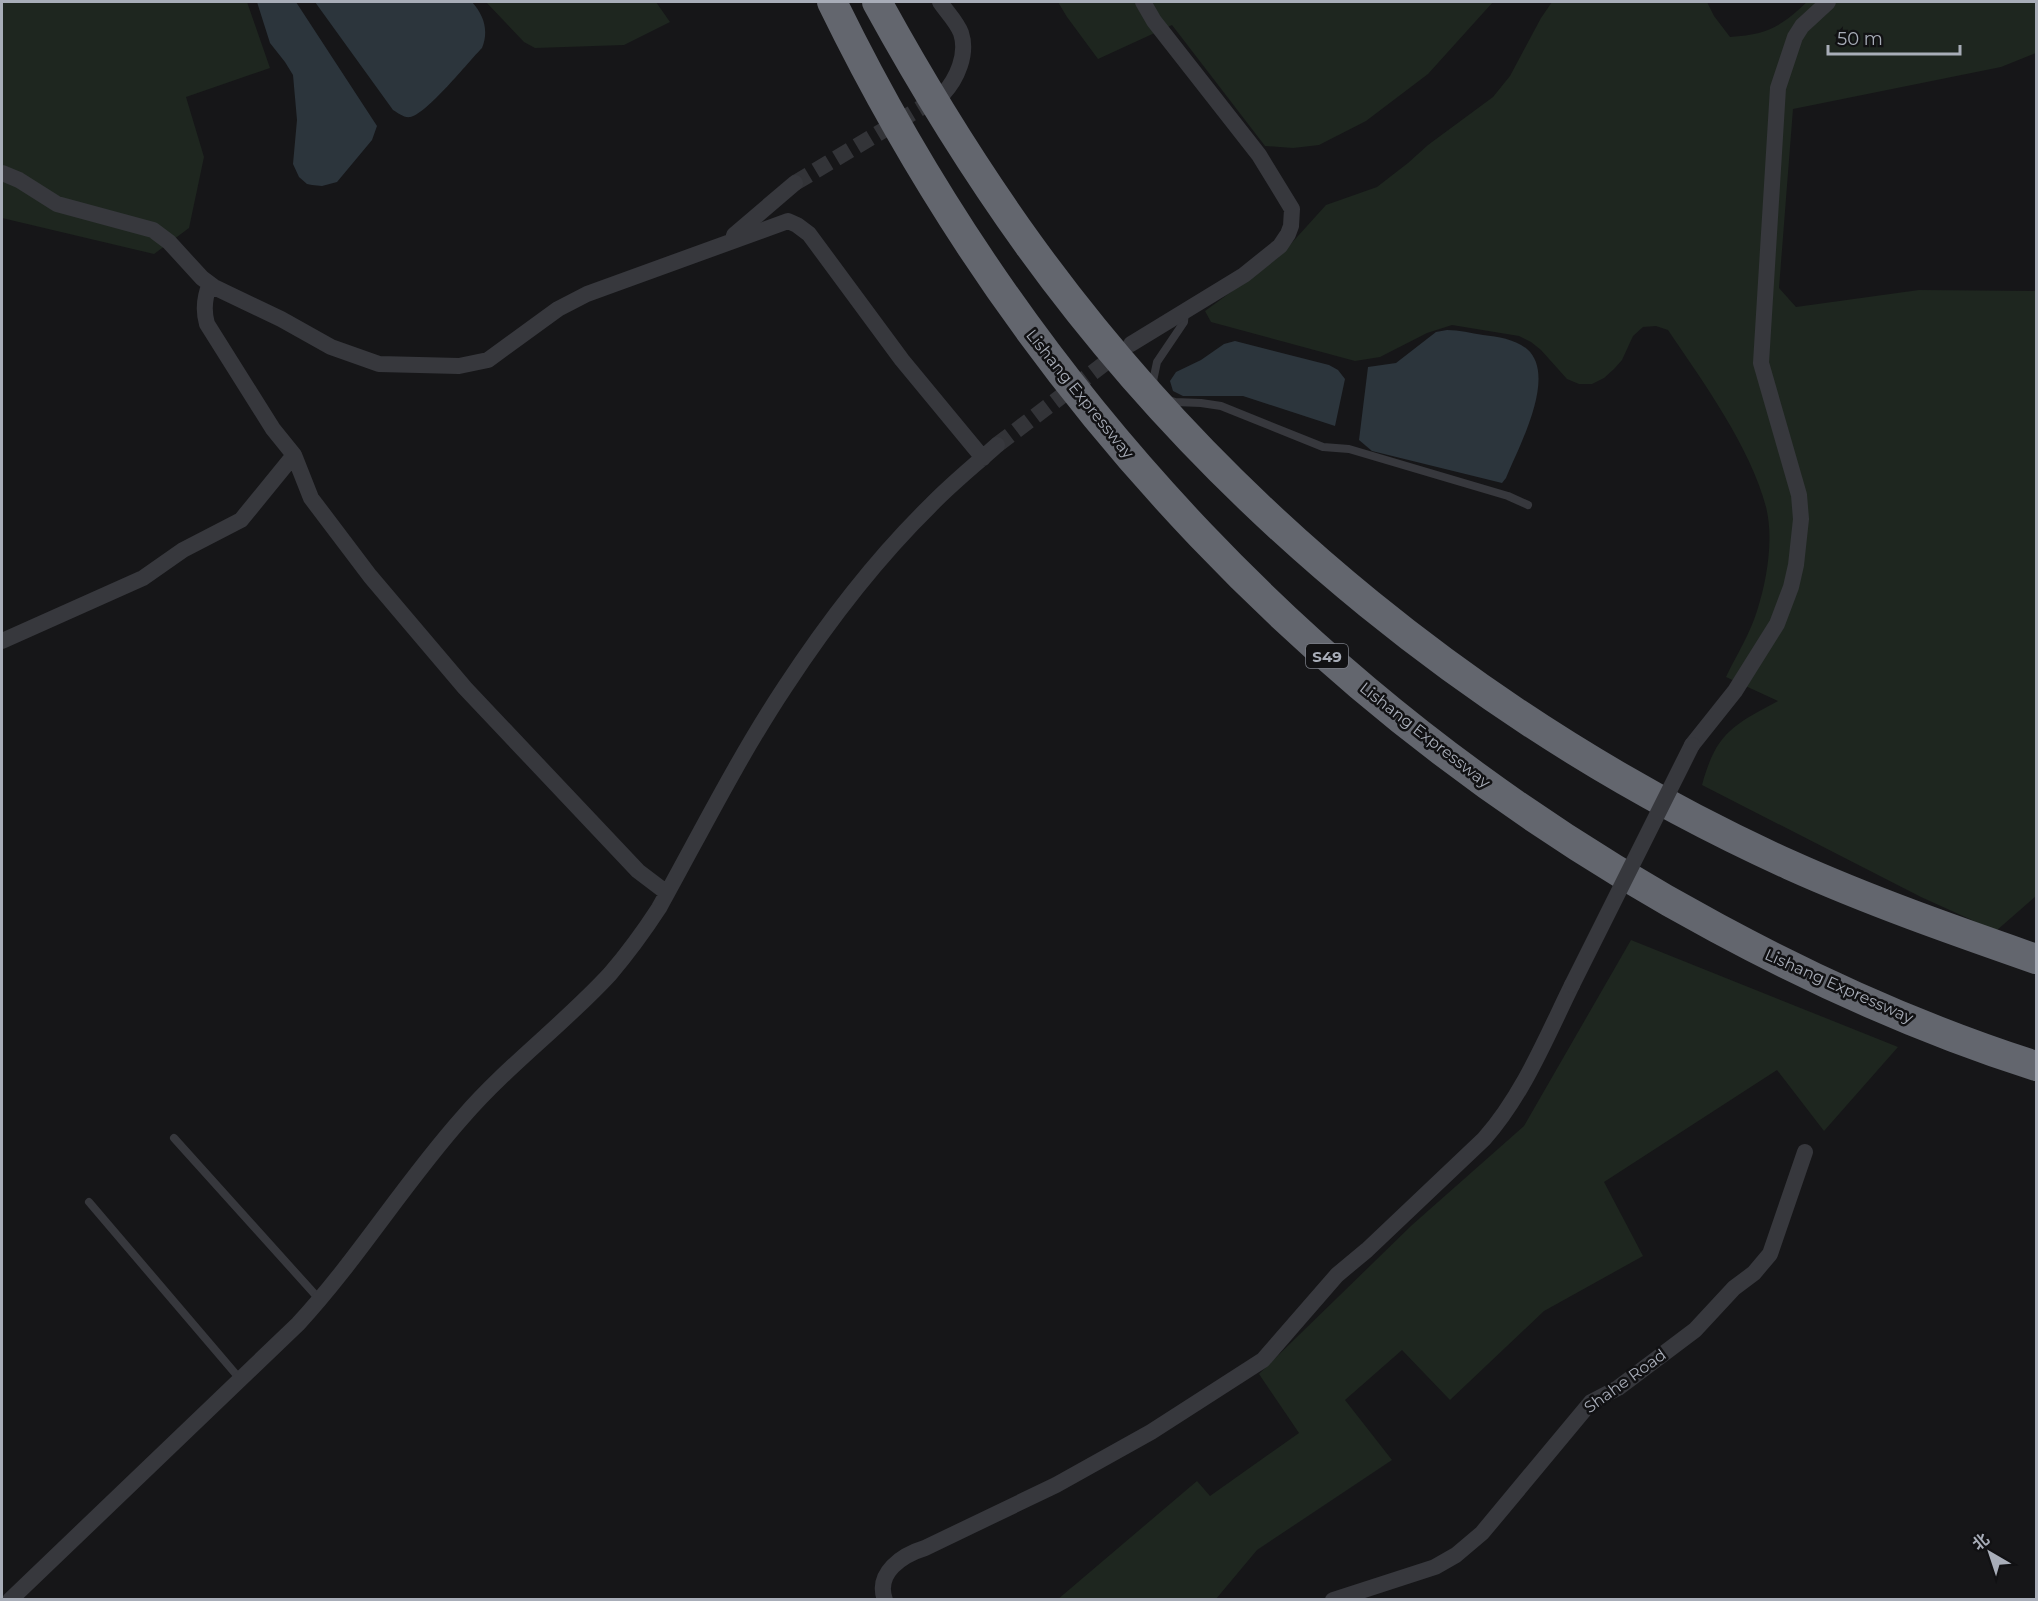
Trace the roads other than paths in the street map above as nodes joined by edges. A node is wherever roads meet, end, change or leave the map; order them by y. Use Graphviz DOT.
graph roads {
  1 [pos="832,2"];
  2 [pos="878,2"];
  3 [pos="940,2"];
  4 [pos="1143,2"];
  5 [pos="1828,2"];
  6 [pos="943,94"];
  7 [pos="2,173"];
  8 [pos="795,183"];
  9 [pos="724,244"];
  10 [pos="210,284"];
  11 [pos="1185,310"];
  12 [pos="1131,344"];
  13 [pos="997,445"];
  14 [pos="294,455"];
  15 [pos="983,458"];
  16 [pos="1528,505"];
  17 [pos="2,641"];
  18 [pos="667,893"];
  19 [pos="2037,959"];
  20 [pos="2037,1066"];
  21 [pos="174,1138"];
  22 [pos="1805,1152"];
  23 [pos="88,1202"];
  24 [pos="320,1300"];
  25 [pos="240,1379"];
  26 [pos="10,1599"];
  27 [pos="885,1599"];
  28 [pos="1333,1599"];
  1 -- 20 [label="highway, Lishang Expressway / S49"];
  2 -- 19 [label="highway"];
  3 -- 6 [label="street"];
  4 -- 11 [label="street"];
  5 -- 27 [label="street, bridge"];
  7 -- 10 [label="street"];
  8 -- 9 [label="street"];
  9 -- 10 [label="street"];
  9 -- 15 [label="street"];
  10 -- 14 [label="street"];
  11 -- 12 [label="street"];
  11 -- 16 [label="lane"];
  13 -- 15 [label="street"];
  14 -- 17 [label="street"];
  14 -- 18 [label="street"];
  15 -- 18 [label="street"];
  18 -- 24 [label="street"];
  21 -- 24 [label="lane"];
  22 -- 28 [label="street, Shahe Road"];
  23 -- 25 [label="lane"];
  24 -- 25 [label="street"];
  25 -- 26 [label="street"];
}
